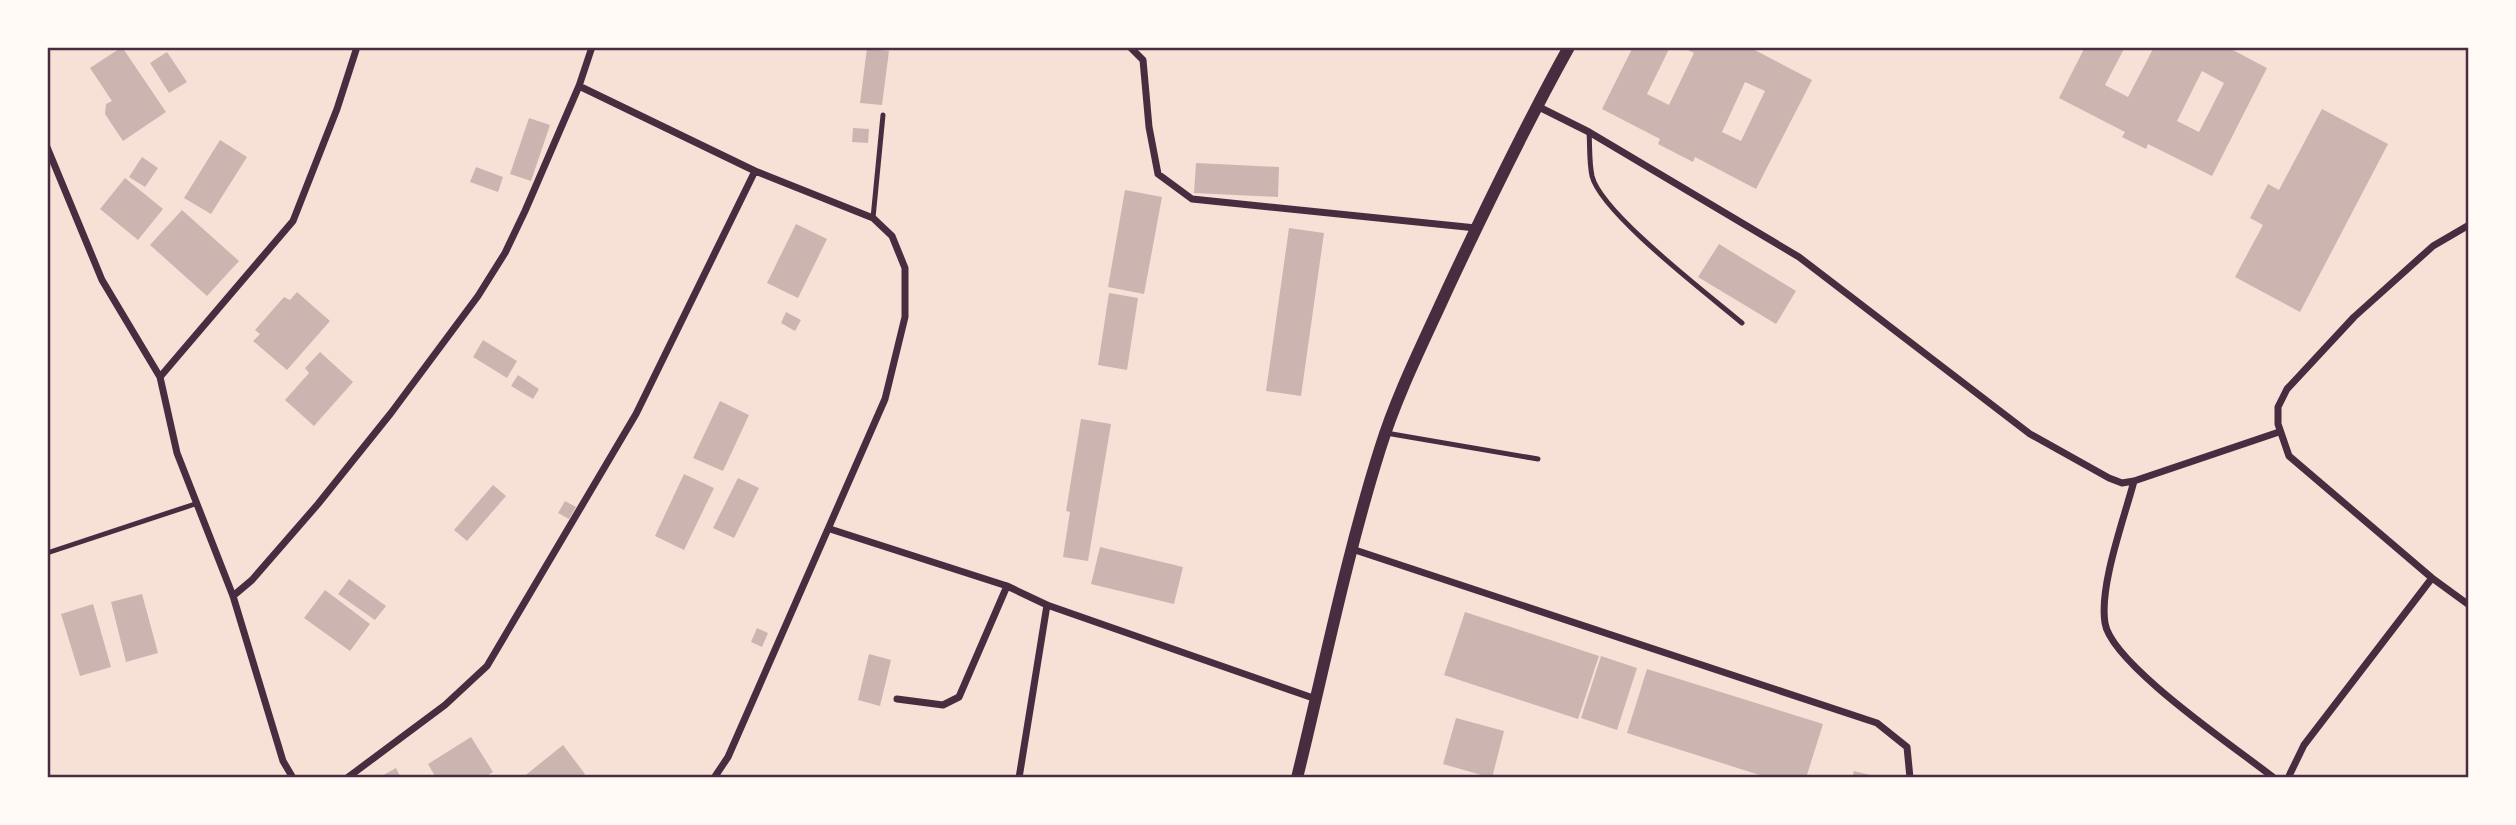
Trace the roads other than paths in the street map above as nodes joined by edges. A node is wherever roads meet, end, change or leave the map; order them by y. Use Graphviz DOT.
graph roads {
  1 [pos="357,47"];
  2 [pos="592,47"];
  3 [pos="1130,47"];
  4 [pos="1569,47"];
  5 [pos="579,86"];
  6 [pos="1536,105"];
  7 [pos="883,115"];
  8 [pos="1589,132"];
  9 [pos="47,147"];
  10 [pos="755,171"];
  11 [pos="873,218"];
  12 [pos="2469,225"];
  13 [pos="1476,228"];
  14 [pos="1742,323"];
  15 [pos="160,377"];
  16 [pos="2279,432"];
  17 [pos="1386,433"];
  18 [pos="1538,459"];
  19 [pos="2134,481"];
  20 [pos="195,504"];
  21 [pos="830,529"];
  22 [pos="1352,549"];
  23 [pos="47,553"];
  24 [pos="2432,579"];
  25 [pos="1007,586"];
  26 [pos="233,596"];
  27 [pos="1047,605"];
  28 [pos="2469,605"];
  29 [pos="897,699"];
  30 [pos="1316,699"];
  31 [pos="293,778"];
  32 [pos="347,778"];
  33 [pos="714,778"];
  34 [pos="1019,778"];
  35 [pos="1297,778"];
  36 [pos="1910,778"];
  37 [pos="2274,778"];
  38 [pos="2288,778"];
  1 -- 15 [label="street"];
  2 -- 5 [label="street"];
  3 -- 13 [label="street"];
  4 -- 6 [label="street"];
  5 -- 10 [label="street"];
  5 -- 26 [label="street"];
  6 -- 8 [label="street"];
  6 -- 13 [label="street"];
  7 -- 11 [label="lane"];
  8 -- 14 [label="lane"];
  8 -- 19 [label="street"];
  9 -- 15 [label="street"];
  10 -- 11 [label="street"];
  10 -- 32 [label="street"];
  11 -- 21 [label="street"];
  12 -- 16 [label="street"];
  13 -- 17 [label="street"];
  15 -- 20 [label="street"];
  16 -- 19 [label="street"];
  16 -- 24 [label="street"];
  17 -- 18 [label="lane"];
  17 -- 22 [label="street"];
  19 -- 37 [label="street"];
  20 -- 23 [label="lane"];
  20 -- 26 [label="street"];
  21 -- 25 [label="street"];
  21 -- 33 [label="street"];
  22 -- 30 [label="street"];
  22 -- 36 [label="street"];
  24 -- 28 [label="street"];
  24 -- 38 [label="street"];
  25 -- 27 [label="street"];
  25 -- 29 [label="street"];
  26 -- 31 [label="street"];
  27 -- 30 [label="street"];
  27 -- 34 [label="street"];
  30 -- 35 [label="street"];
}
